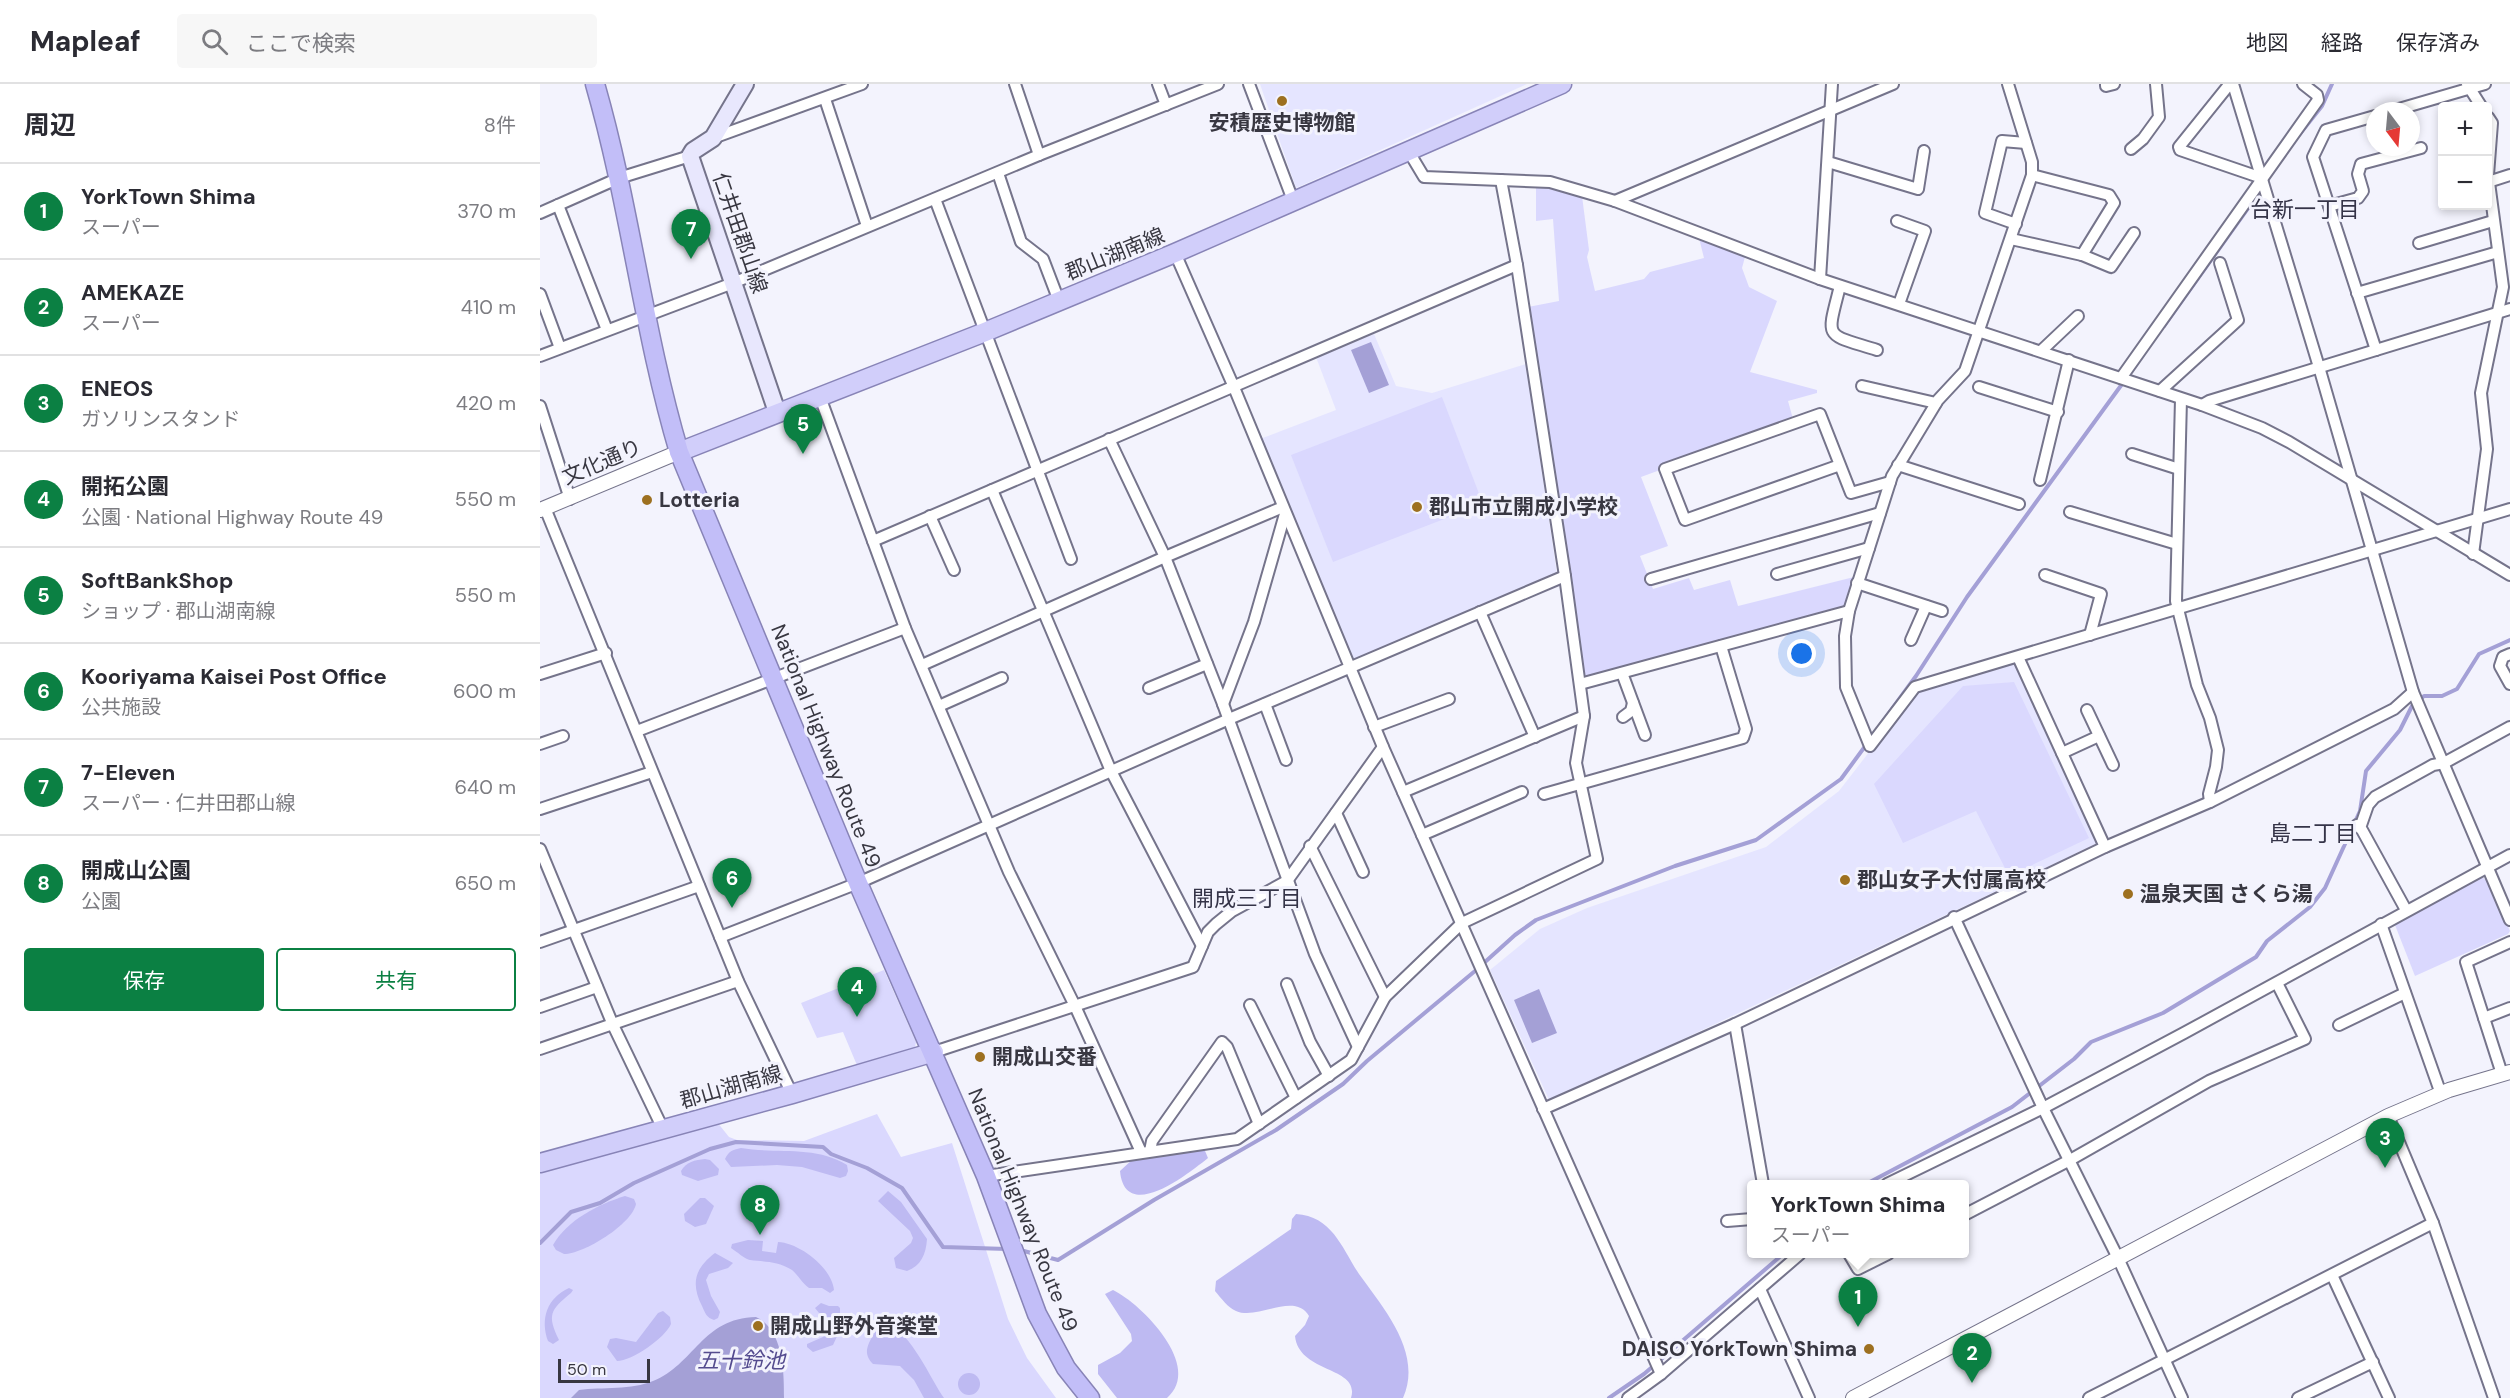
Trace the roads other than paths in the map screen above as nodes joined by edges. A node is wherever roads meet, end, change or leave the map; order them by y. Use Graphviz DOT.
graph roads {
  1 [pos="594,84"];
  2 [pos="745,84"];
  3 [pos="861,84"];
  4 [pos="1015,84"];
  5 [pos="1158,84"];
  6 [pos="1218,84"];
  7 [pos="1249,84"];
  8 [pos="1562,84"];
  9 [pos="1832,84"];
  10 [pos="1893,84"];
  11 [pos="2008,84"];
  12 [pos="2106,84"];
  13 [pos="2114,84"];
  14 [pos="2157,84"];
  15 [pos="2233,84"];
  16 [pos="2303,84"];
  17 [pos="2485,84"];
  18 [pos="2468,86"];
  19 [pos="825,99"];
  20 [pos="2419,102"];
  21 [pos="2478,102"];
  22 [pos="1166,105"];
  23 [pos="1832,110"];
  24 [pos="2366,119"];
  25 [pos="713,138"];
  26 [pos="2026,143"];
  27 [pos="2421,148"];
  28 [pos="2131,149"];
  29 [pos="1924,151"];
  30 [pos="1409,152"];
  31 [pos="1039,155"];
  32 [pos="690,156"];
  33 [pos="1828,162"];
  34 [pos="998,173"];
  35 [pos="2032,175"];
  36 [pos="2510,175"];
  37 [pos="619,178"];
  38 [pos="2262,178"];
  39 [pos="1501,180"];
  40 [pos="2492,181"];
  41 [pos="935,199"];
  42 [pos="1615,201"];
  43 [pos="1294,203"];
  44 [pos="558,205"];
  45 [pos="2329,206"];
  46 [pos="2492,210"];
  47 [pos="540,213"];
  48 [pos="2493,221"];
  49 [pos="1897,222"];
  50 [pos="2016,224"];
  51 [pos="867,226"];
  52 [pos="2134,232"];
  53 [pos="2011,239"];
  54 [pos="2419,243"];
  55 [pos="2498,252"];
  56 [pos="1175,253"];
  57 [pos="2082,255"];
  58 [pos="2220,263"];
  59 [pos="1517,266"];
  60 [pos="1820,279"];
  61 [pos="734,282"];
  62 [pos="1840,286"];
  63 [pos="2357,293"];
  64 [pos="540,294"];
  65 [pos="1059,301"];
  66 [pos="1899,304"];
  67 [pos="2510,309"];
  68 [pos="2498,313"];
  69 [pos="647,314"];
  70 [pos="2078,316"];
  71 [pos="607,330"];
  72 [pos="1980,330"];
  73 [pos="985,332"];
  74 [pos="560,348"];
  75 [pos="1877,350"];
  76 [pos="2376,350"];
  77 [pos="2041,351"];
  78 [pos="540,356"];
  79 [pos="2069,360"];
  80 [pos="2319,367"];
  81 [pos="2121,378"];
  82 [pos="1233,385"];
  83 [pos="1862,386"];
  84 [pos="1979,387"];
  85 [pos="2160,391"];
  86 [pos="820,397"];
  87 [pos="2181,399"];
  88 [pos="1936,403"];
  89 [pos="2202,405"];
  90 [pos="540,406"];
  91 [pos="777,412"];
  92 [pos="2058,412"];
  93 [pos="1109,439"];
  94 [pos="679,452"];
  95 [pos="2132,454"];
  96 [pos="1840,465"];
  97 [pos="1898,465"];
  98 [pos="2179,469"];
  99 [pos="1038,470"];
  100 [pos="2040,480"];
  101 [pos="2352,480"];
  102 [pos="1890,482"];
  103 [pos="992,490"];
  104 [pos="570,499"];
  105 [pos="2019,504"];
  106 [pos="543,509"];
  107 [pos="2510,509"];
  108 [pos="1284,510"];
  109 [pos="1880,513"];
  110 [pos="2070,513"];
  111 [pos="930,516"];
  112 [pos="2477,518"];
  113 [pos="2436,530"];
  114 [pos="873,541"];
  115 [pos="2177,544"];
  116 [pos="1869,548"];
  117 [pos="2372,552"];
  118 [pos="2473,554"];
  119 [pos="1165,557"];
  120 [pos="1071,559"];
  121 [pos="954,570"];
  122 [pos="1777,574"];
  123 [pos="2045,575"];
  124 [pos="1565,576"];
  125 [pos="2510,576"];
  126 [pos="1651,579"];
  127 [pos="1857,583"];
  128 [pos="1926,606"];
  129 [pos="2177,608"];
  130 [pos="1045,610"];
  131 [pos="1849,611"];
  132 [pos="1942,611"];
  133 [pos="1480,612"];
  134 [pos="905,628"];
  135 [pos="2090,635"];
  136 [pos="1911,640"];
  137 [pos="1721,646"];
  138 [pos="606,653"];
  139 [pos="2510,654"];
  140 [pos="2018,657"];
  141 [pos="1207,664"];
  142 [pos="922,665"];
  143 [pos="1350,669"];
  144 [pos="1622,673"];
  145 [pos="540,674"];
  146 [pos="773,677"];
  147 [pos="1002,678"];
  148 [pos="1580,684"];
  149 [pos="2510,684"];
  150 [pos="1149,688"];
  151 [pos="2413,692"];
  152 [pos="1449,699"];
  153 [pos="1633,703"];
  154 [pos="1223,704"];
  155 [pos="1265,704"];
  156 [pos="939,706"];
  157 [pos="2086,710"];
  158 [pos="1584,716"];
  159 [pos="1623,717"];
  160 [pos="1229,719"];
  161 [pos="2510,727"];
  162 [pos="1374,728"];
  163 [pos="637,731"];
  164 [pos="1645,735"];
  165 [pos="563,736"];
  166 [pos="2099,736"];
  167 [pos="1534,737"];
  168 [pos="540,744"];
  169 [pos="1383,747"];
  170 [pos="2062,753"];
  171 [pos="1286,760"];
  172 [pos="2444,763"];
  173 [pos="2113,765"];
  174 [pos="1111,771"];
  175 [pos="652,772"];
  176 [pos="1580,786"];
  177 [pos="1402,792"];
  178 [pos="1522,792"];
  179 [pos="1544,794"];
  180 [pos="2210,802"];
  181 [pos="540,809"];
  182 [pos="1335,813"];
  183 [pos="990,825"];
  184 [pos="1422,835"];
  185 [pos="1311,846"];
  186 [pos="2105,847"];
  187 [pos="540,849"];
  188 [pos="2510,855"];
  189 [pos="2488,867"];
  190 [pos="1364,872"];
  191 [pos="1287,881"];
  192 [pos="858,883"];
  193 [pos="699,886"];
  194 [pos="2406,910"];
  195 [pos="1954,917"];
  196 [pos="2510,920"];
  197 [pos="1462,923"];
  198 [pos="2381,924"];
  199 [pos="574,931"];
  200 [pos="720,937"];
  201 [pos="540,942"];
  202 [pos="2510,942"];
  203 [pos="1202,946"];
  204 [pos="738,981"];
  205 [pos="2277,983"];
  206 [pos="1287,984"];
  207 [pos="597,987"];
  208 [pos="2405,993"];
  209 [pos="1385,997"];
  210 [pos="1250,1005"];
  211 [pos="1075,1006"];
  212 [pos="540,1007"];
  213 [pos="2510,1008"];
  214 [pos="2484,1018"];
  215 [pos="1735,1024"];
  216 [pos="613,1025"];
  217 [pos="2338,1025"];
  218 [pos="1358,1047"];
  219 [pos="540,1049"];
  220 [pos="934,1052"];
  221 [pos="2506,1073"];
  222 [pos="1329,1076"];
  223 [pos="792,1094"];
  224 [pos="2441,1094"];
  225 [pos="1296,1098"];
  226 [pos="2043,1108"];
  227 [pos="1543,1109"];
  228 [pos="2388,1116"];
  229 [pos="1259,1124"];
  230 [pos="663,1130"];
  231 [pos="1145,1152"];
  232 [pos="2070,1160"];
  233 [pos="540,1163"];
  234 [pos="987,1176"];
  235 [pos="1762,1180"];
  236 [pos="1897,1180"];
  237 [pos="1969,1213"];
  238 [pos="1747,1219"];
  239 [pos="1727,1221"];
  240 [pos="2433,1223"];
  241 [pos="1795,1258"];
  242 [pos="1851,1258"];
  243 [pos="1880,1258"];
  244 [pos="2118,1258"];
  245 [pos="2332,1275"];
  246 [pos="1760,1289"];
  247 [pos="2163,1359"];
  248 [pos="2373,1362"];
  249 [pos="1660,1374"];
  250 [pos="1090,1398"];
  251 [pos="1629,1398"];
  252 [pos="1809,1398"];
  253 [pos="1853,1398"];
  254 [pos="2089,1398"];
  255 [pos="2182,1398"];
  256 [pos="2298,1398"];
  257 [pos="2389,1398"];
  258 [pos="2494,1398"];
  1 -- 37 [label="highway, National Highway Route 49"];
  2 -- 25 [label="main road, 仁井田郡山線"];
  3 -- 19 [label="street"];
  4 -- 31 [label="street"];
  5 -- 22 [label="street"];
  6 -- 22 [label="street"];
  7 -- 43 [label="street"];
  8 -- 30 [label="main road, 郡山湖南線"];
  9 -- 23 [label="street"];
  10 -- 23 [label="street"];
  11 -- 26 [label="street"];
  12 -- 13 [label="street"];
  14 -- 28 [label="street"];
  15 -- 38 [label="street"];
  15 -- 38 [label="street"];
  16 -- 38 [label="street"];
  17 -- 18 [label="street"];
  18 -- 20 [label="street"];
  18 -- 21 [label="street"];
  19 -- 25 [label="street"];
  19 -- 51 [label="street"];
  22 -- 31 [label="street"];
  23 -- 33 [label="street"];
  23 -- 42 [label="street"];
  24 -- 45 [label="street"];
  25 -- 32 [label="main road, 仁井田郡山線"];
  26 -- 35 [label="street"];
  26 -- 50 [label="street"];
  27 -- 45 [label="street"];
  29 -- 33 [label="street"];
  30 -- 39 [label="street"];
  30 -- 43 [label="main road, 郡山湖南線"];
  31 -- 34 [label="street"];
  32 -- 37 [label="street"];
  32 -- 61 [label="main road, 仁井田郡山線"];
  33 -- 60 [label="street"];
  34 -- 41 [label="street"];
  34 -- 65 [label="street"];
  35 -- 50 [label="street"];
  35 -- 57 [label="street"];
  36 -- 40 [label="street"];
  37 -- 44 [label="street"];
  37 -- 69 [label="highway, National Highway Route 49"];
  38 -- 80 [label="street"];
  38 -- 81 [label="street"];
  39 -- 42 [label="street"];
  39 -- 59 [label="street"];
  41 -- 51 [label="street"];
  41 -- 73 [label="street"];
  42 -- 60 [label="street"];
  43 -- 56 [label="main road, 郡山湖南線"];
  44 -- 47 [label="street"];
  44 -- 71 [label="street"];
  45 -- 63 [label="street"];
  46 -- 48 [label="street"];
  48 -- 54 [label="street"];
  48 -- 55 [label="street"];
  49 -- 66 [label="street"];
  50 -- 53 [label="street"];
  51 -- 61 [label="street"];
  52 -- 57 [label="street"];
  53 -- 57 [label="street"];
  53 -- 72 [label="street"];
  55 -- 63 [label="street"];
  55 -- 68 [label="street"];
  56 -- 65 [label="main road, 郡山湖南線"];
  56 -- 82 [label="street"];
  58 -- 85 [label="street"];
  59 -- 82 [label="street"];
  59 -- 124 [label="street"];
  60 -- 62 [label="street"];
  61 -- 69 [label="street"];
  61 -- 91 [label="main road, 仁井田郡山線"];
  62 -- 66 [label="street"];
  62 -- 75 [label="street"];
  63 -- 76 [label="street"];
  64 -- 74 [label="street"];
  65 -- 73 [label="main road, 郡山湖南線"];
  66 -- 72 [label="street"];
  67 -- 68 [label="street"];
  68 -- 76 [label="street"];
  68 -- 112 [label="street"];
  69 -- 71 [label="street"];
  69 -- 94 [label="highway, National Highway Route 49"];
  70 -- 77 [label="street"];
  71 -- 74 [label="street"];
  72 -- 77 [label="street"];
  72 -- 88 [label="street"];
  73 -- 86 [label="main road, 郡山湖南線"];
  73 -- 99 [label="street"];
  74 -- 78 [label="street"];
  76 -- 80 [label="street"];
  77 -- 79 [label="street"];
  79 -- 81 [label="street"];
  79 -- 92 [label="street"];
  80 -- 89 [label="street"];
  80 -- 101 [label="street"];
  81 -- 85 [label="street"];
  82 -- 93 [label="street"];
  82 -- 108 [label="street"];
  83 -- 88 [label="street"];
  84 -- 92 [label="street"];
  85 -- 87 [label="street"];
  86 -- 91 [label="main road, 郡山湖南線"];
  86 -- 114 [label="street"];
  87 -- 89 [label="street"];
  87 -- 98 [label="street"];
  88 -- 97 [label="street"];
  89 -- 101 [label="street"];
  90 -- 104 [label="street"];
  91 -- 94 [label="main road, 郡山湖南線"];
  92 -- 100 [label="street"];
  93 -- 99 [label="street"];
  93 -- 119 [label="street"];
  94 -- 104 [label="street, 文化通り"];
  94 -- 146 [label="highway, National Highway Route 49"];
  95 -- 98 [label="street"];
  96 -- 96 [label="street"];
  96 -- 102 [label="street"];
  97 -- 102 [label="street"];
  97 -- 105 [label="street"];
  98 -- 115 [label="street"];
  99 -- 103 [label="street"];
  99 -- 120 [label="street"];
  101 -- 113 [label="street"];
  101 -- 117 [label="street"];
  102 -- 109 [label="street"];
  103 -- 111 [label="street"];
  103 -- 130 [label="street"];
  104 -- 106 [label="street, 文化通り"];
  106 -- 138 [label="street"];
  107 -- 112 [label="street"];
  108 -- 119 [label="street"];
  108 -- 143 [label="street"];
  108 -- 154 [label="street"];
  109 -- 116 [label="street"];
  109 -- 126 [label="street"];
  110 -- 115 [label="street"];
  111 -- 114 [label="street"];
  111 -- 121 [label="street"];
  112 -- 113 [label="street"];
  112 -- 118 [label="street"];
  113 -- 117 [label="street"];
  113 -- 118 [label="street"];
  114 -- 134 [label="street"];
  115 -- 129 [label="street"];
  116 -- 122 [label="street"];
  116 -- 127 [label="street"];
  117 -- 129 [label="street"];
  117 -- 151 [label="street"];
  118 -- 125 [label="street"];
  119 -- 130 [label="street"];
  119 -- 141 [label="street"];
  123 -- 135 [label="street"];
  124 -- 133 [label="street"];
  124 -- 148 [label="street"];
  127 -- 128 [label="street"];
  127 -- 131 [label="street"];
  128 -- 132 [label="street"];
  128 -- 136 [label="street"];
  129 -- 135 [label="street"];
  129 -- 180 [label="street"];
  130 -- 142 [label="street"];
  130 -- 174 [label="street"];
  131 -- 137 [label="street"];
  131 -- 140 [label="street"];
  133 -- 143 [label="street"];
  133 -- 167 [label="street"];
  134 -- 142 [label="street"];
  134 -- 146 [label="street"];
  135 -- 140 [label="street"];
  137 -- 144 [label="street"];
  137 -- 176 [label="street"];
  138 -- 145 [label="street"];
  138 -- 163 [label="street"];
  139 -- 149 [label="street"];
  140 -- 170 [label="street"];
  141 -- 150 [label="street"];
  141 -- 154 [label="street"];
  142 -- 156 [label="street"];
  143 -- 155 [label="street"];
  143 -- 162 [label="street"];
  144 -- 148 [label="street"];
  144 -- 153 [label="street"];
  146 -- 163 [label="street"];
  146 -- 192 [label="highway, National Highway Route 49"];
  147 -- 156 [label="street"];
  148 -- 158 [label="street"];
  151 -- 172 [label="street"];
  151 -- 180 [label="street"];
  152 -- 162 [label="street"];
  153 -- 159 [label="street"];
  153 -- 164 [label="street"];
  154 -- 160 [label="street"];
  155 -- 160 [label="street"];
  155 -- 171 [label="street"];
  156 -- 183 [label="street"];
  157 -- 166 [label="street"];
  158 -- 167 [label="street"];
  158 -- 176 [label="street"];
  160 -- 174 [label="street"];
  160 -- 191 [label="street"];
  161 -- 172 [label="street"];
  162 -- 169 [label="street"];
  163 -- 175 [label="street"];
  165 -- 168 [label="street"];
  166 -- 170 [label="street"];
  166 -- 173 [label="street"];
  167 -- 177 [label="street"];
  169 -- 177 [label="street"];
  169 -- 182 [label="street"];
  170 -- 186 [label="street"];
  172 -- 189 [label="street"];
  172 -- 194 [label="street"];
  174 -- 183 [label="street"];
  174 -- 203 [label="street"];
  175 -- 181 [label="street"];
  175 -- 193 [label="street"];
  176 -- 179 [label="street"];
  176 -- 197 [label="street"];
  177 -- 184 [label="street"];
  178 -- 184 [label="street"];
  180 -- 186 [label="street"];
  182 -- 185 [label="street"];
  182 -- 190 [label="street"];
  183 -- 192 [label="street"];
  183 -- 211 [label="street"];
  184 -- 197 [label="street"];
  185 -- 191 [label="street"];
  185 -- 209 [label="street"];
  186 -- 195 [label="street"];
  187 -- 199 [label="street"];
  188 -- 189 [label="street"];
  189 -- 194 [label="street"];
  189 -- 196 [label="street"];
  191 -- 203 [label="street"];
  191 -- 218 [label="street"];
  192 -- 200 [label="street"];
  192 -- 220 [label="highway, National Highway Route 49"];
  193 -- 199 [label="street"];
  193 -- 200 [label="street"];
  194 -- 198 [label="street"];
  195 -- 215 [label="street"];
  195 -- 226 [label="street"];
  197 -- 209 [label="street"];
  197 -- 227 [label="street"];
  198 -- 205 [label="street"];
  198 -- 208 [label="street"];
  199 -- 201 [label="street"];
  199 -- 207 [label="street"];
  200 -- 204 [label="street"];
  202 -- 214 [label="street"];
  203 -- 211 [label="street"];
  204 -- 216 [label="street"];
  204 -- 223 [label="street"];
  205 -- 226 [label="street"];
  205 -- 232 [label="street"];
  206 -- 222 [label="street"];
  207 -- 212 [label="street"];
  207 -- 216 [label="street"];
  208 -- 217 [label="street"];
  208 -- 224 [label="street"];
  209 -- 218 [label="street"];
  210 -- 225 [label="street"];
  211 -- 220 [label="street"];
  211 -- 231 [label="street"];
  213 -- 214 [label="street"];
  214 -- 221 [label="street"];
  215 -- 227 [label="street"];
  215 -- 235 [label="street"];
  216 -- 219 [label="street"];
  216 -- 230 [label="street"];
  218 -- 222 [label="street"];
  220 -- 223 [label="main road, 郡山湖南線"];
  220 -- 234 [label="highway, National Highway Route 49"];
  221 -- 224 [label="street"];
  222 -- 225 [label="street"];
  223 -- 230 [label="main road, 郡山湖南線"];
  224 -- 228 [label="street"];
  225 -- 229 [label="street"];
  226 -- 232 [label="street"];
  226 -- 236 [label="street"];
  227 -- 249 [label="street"];
  228 -- 240 [label="street"];
  228 -- 244 [label="street"];
  229 -- 231 [label="street"];
  229 -- 231 [label="street"];
  230 -- 233 [label="main road, 郡山湖南線"];
  231 -- 234 [label="street"];
  232 -- 237 [label="street"];
  232 -- 244 [label="street"];
  234 -- 250 [label="highway, National Highway Route 49"];
  238 -- 239 [label="street"];
  240 -- 245 [label="street"];
  240 -- 258 [label="street"];
  241 -- 246 [label="street"];
  242 -- 243 [label="street"];
  244 -- 247 [label="street"];
  244 -- 253 [label="street"];
  245 -- 247 [label="street"];
  245 -- 248 [label="street"];
  246 -- 249 [label="street"];
  246 -- 252 [label="street"];
  247 -- 254 [label="street"];
  247 -- 255 [label="street"];
  248 -- 256 [label="street"];
  248 -- 257 [label="street"];
  249 -- 251 [label="street"];
}
